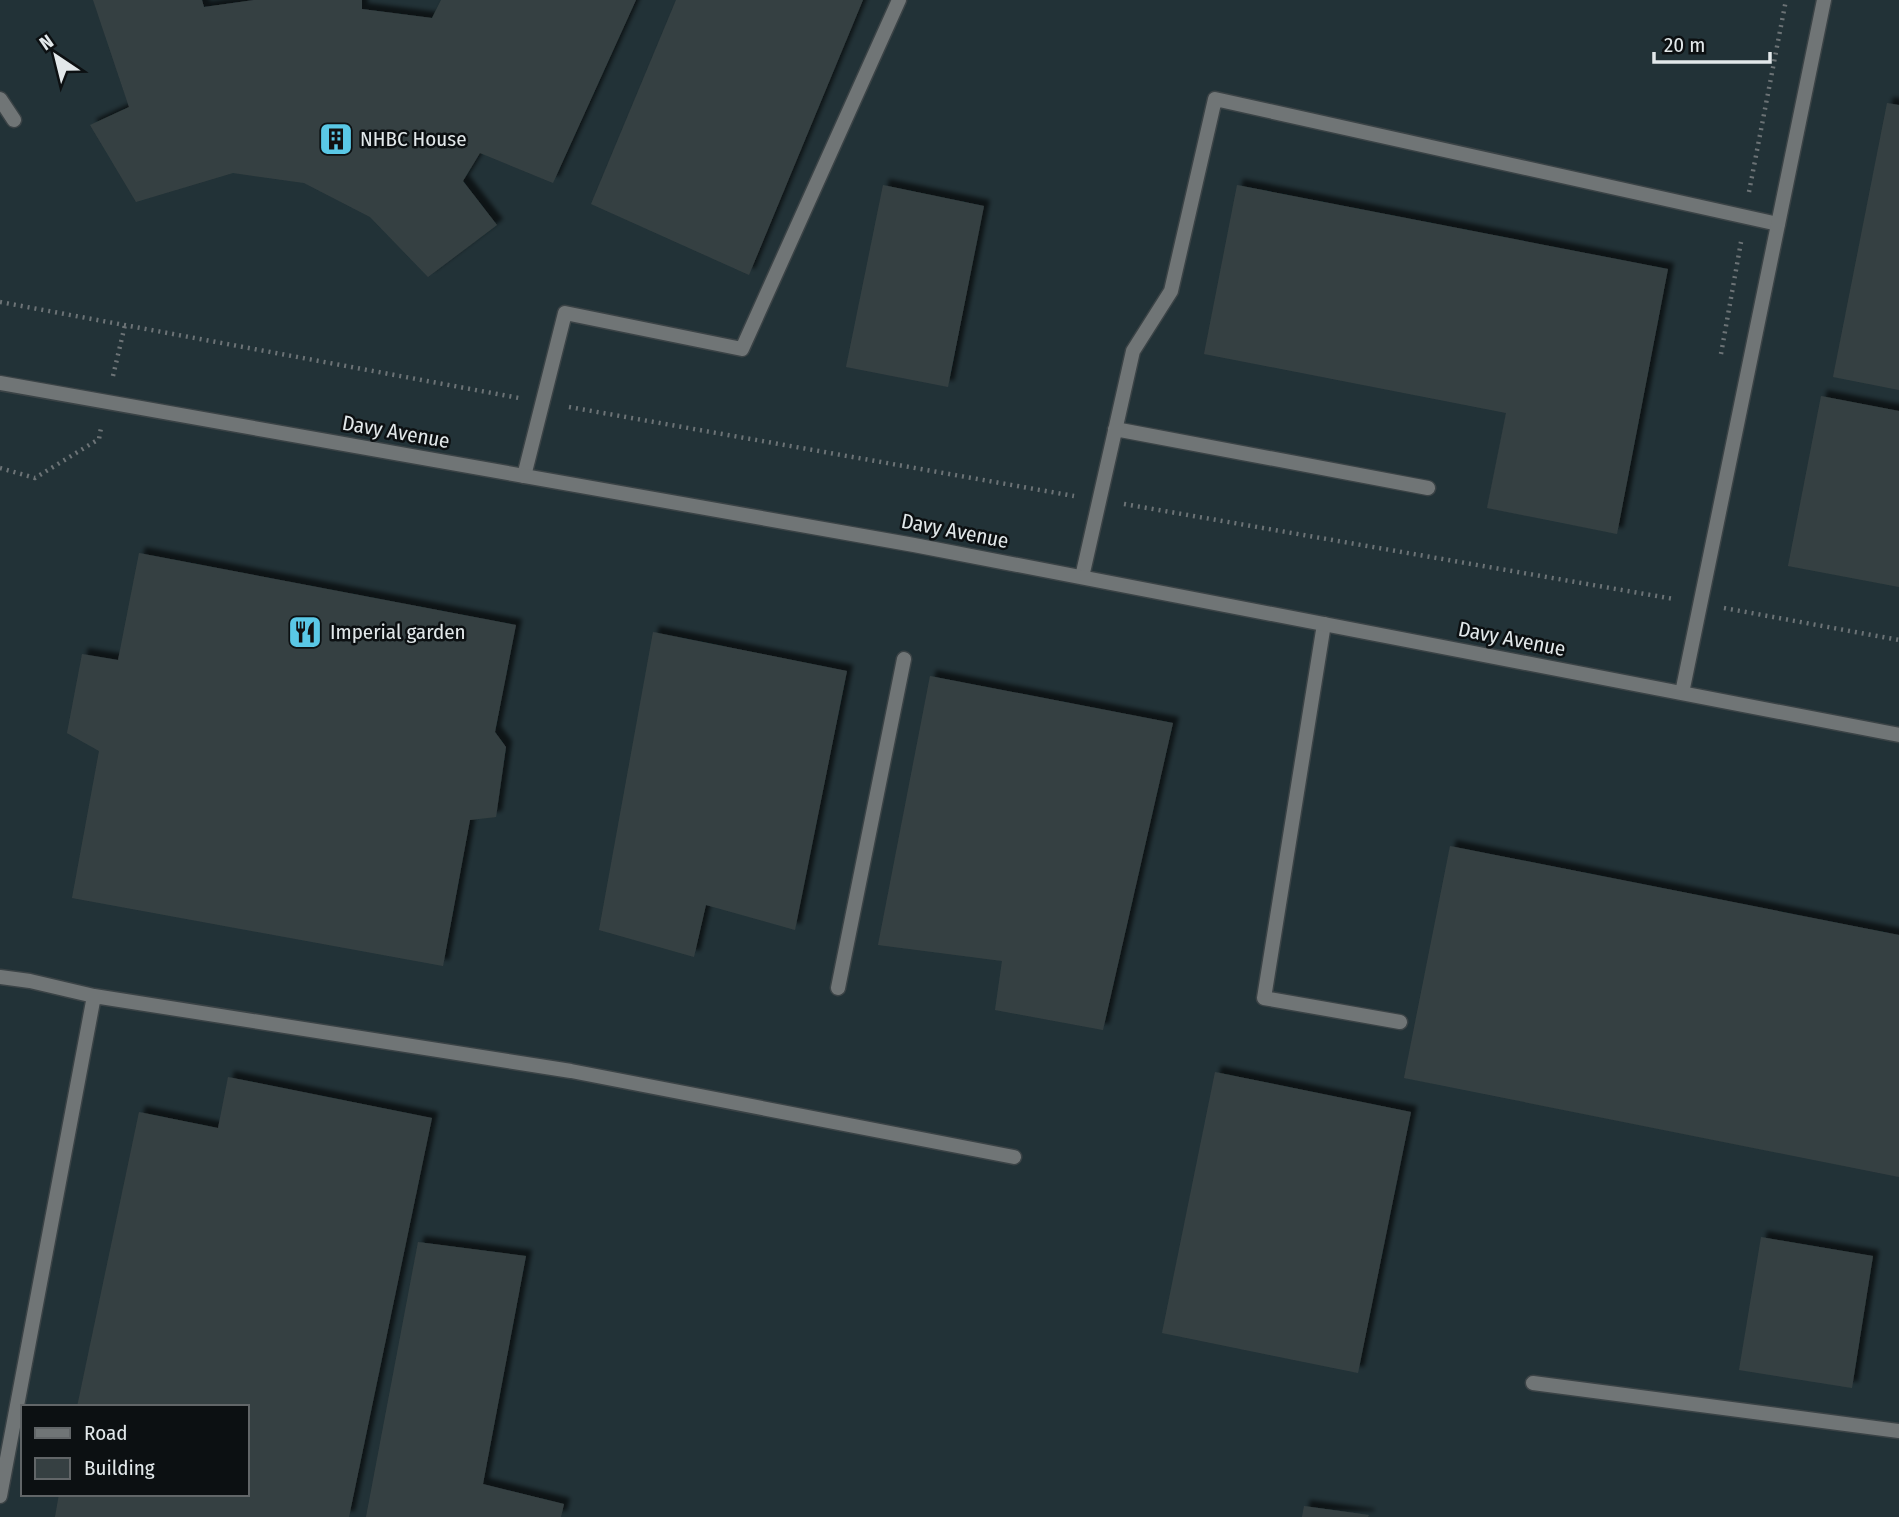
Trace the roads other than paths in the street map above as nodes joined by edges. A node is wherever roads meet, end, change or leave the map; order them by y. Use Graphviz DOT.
graph roads {
  1 [pos="899,0"];
  2 [pos="1824,0"];
  3 [pos="0,99"];
  4 [pos="14,120"];
  5 [pos="1778,224"];
  6 [pos="0,383"];
  7 [pos="1115,429"];
  8 [pos="524,476"];
  9 [pos="1428,488"];
  10 [pos="1082,577"];
  11 [pos="1324,624"];
  12 [pos="904,659"];
  13 [pos="1682,693"];
  14 [pos="1899,735"];
  15 [pos="0,977"];
  16 [pos="838,988"];
  17 [pos="94,996"];
  18 [pos="1400,1022"];
  19 [pos="1014,1157"];
  20 [pos="1533,1383"];
  21 [pos="1899,1431"];
  22 [pos="0,1496"];
  1 -- 8 [label="street"];
  2 -- 5 [label="street"];
  3 -- 4 [label="street"];
  5 -- 7 [label="street"];
  5 -- 13 [label="street"];
  6 -- 8 [label="street, Davy Avenue"];
  7 -- 9 [label="street"];
  7 -- 10 [label="street"];
  8 -- 10 [label="street, Davy Avenue"];
  10 -- 11 [label="street, Davy Avenue"];
  11 -- 13 [label="street, Davy Avenue"];
  11 -- 18 [label="street"];
  12 -- 16 [label="street"];
  13 -- 14 [label="street, Davy Avenue"];
  15 -- 17 [label="street"];
  17 -- 19 [label="street"];
  17 -- 22 [label="street"];
  20 -- 21 [label="street"];
}
